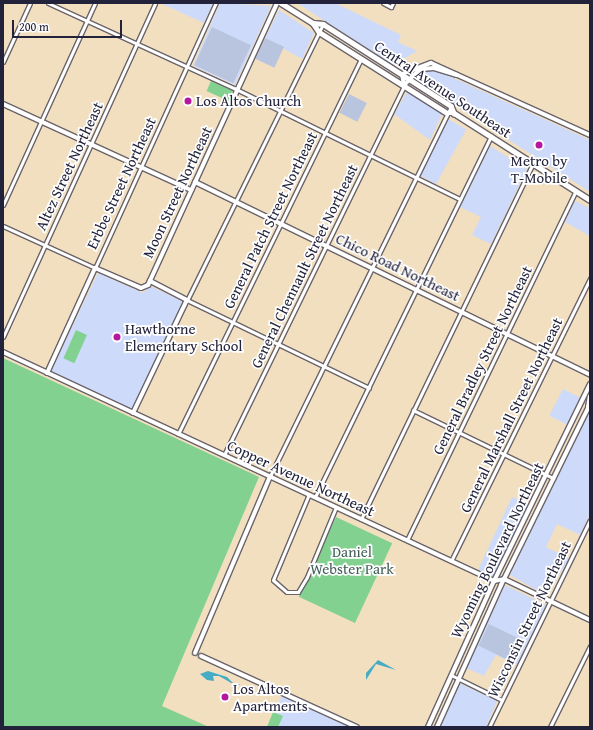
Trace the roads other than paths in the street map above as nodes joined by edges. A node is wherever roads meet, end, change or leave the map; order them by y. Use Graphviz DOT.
graph roads {
  1 [pos="30,3"];
  2 [pos="48,3"];
  3 [pos="95,3"];
  4 [pos="156,3"];
  5 [pos="216,3"];
  6 [pos="276,3"];
  7 [pos="282,3"];
  8 [pos="383,3"];
  9 [pos="393,3"];
  10 [pos="87,20"];
  11 [pos="313,23"];
  12 [pos="323,24"];
  13 [pos="319,32"];
  14 [pos="137,44"];
  15 [pos="361,58"];
  16 [pos="3,62"];
  17 [pos="187,67"];
  18 [pos="402,74"];
  19 [pos="457,75"];
  20 [pos="408,79"];
  21 [pos="404,86"];
  22 [pos="237,90"];
  23 [pos="3,104"];
  24 [pos="451,106"];
  25 [pos="280,112"];
  26 [pos="447,113"];
  27 [pos="454,113"];
  28 [pos="41,121"];
  29 [pos="325,133"];
  30 [pos="590,135"];
  31 [pos="491,136"];
  32 [pos="92,144"];
  33 [pos="370,155"];
  34 [pos="533,163"];
  35 [pos="141,168"];
  36 [pos="415,178"];
  37 [pos="194,182"];
  38 [pos="190,190"];
  39 [pos="576,191"];
  40 [pos="460,199"];
  41 [pos="590,200"];
  42 [pos="236,202"];
  43 [pos="3,205"];
  44 [pos="281,224"];
  45 [pos="3,226"];
  46 [pos="45,245"];
  47 [pos="326,246"];
  48 [pos="95,268"];
  49 [pos="371,268"];
  50 [pos="590,278"];
  51 [pos="150,281"];
  52 [pos="416,290"];
  53 [pos="187,300"];
  54 [pos="461,312"];
  55 [pos="233,322"];
  56 [pos="506,334"];
  57 [pos="3,337"];
  58 [pos="278,344"];
  59 [pos="3,352"];
  60 [pos="552,356"];
  61 [pos="323,366"];
  62 [pos="48,373"];
  63 [pos="590,375"];
  64 [pos="590,384"];
  65 [pos="369,388"];
  66 [pos="590,396"];
  67 [pos="589,406"];
  68 [pos="414,410"];
  69 [pos="133,413"];
  70 [pos="459,432"];
  71 [pos="178,434"];
  72 [pos="504,454"];
  73 [pos="224,455"];
  74 [pos="546,475"];
  75 [pos="270,476"];
  76 [pos="553,478"];
  77 [pos="309,494"];
  78 [pos="315,497"];
  79 [pos="336,507"];
  80 [pos="361,519"];
  81 [pos="590,520"];
  82 [pos="407,540"];
  83 [pos="451,561"];
  84 [pos="504,579"];
  85 [pos="494,581"];
  86 [pos="550,601"];
  87 [pos="590,620"];
  88 [pos="590,646"];
  89 [pos="195,652"];
  90 [pos="201,656"];
  91 [pos="450,675"];
  92 [pos="458,678"];
  93 [pos="502,700"];
  94 [pos="357,727"];
  95 [pos="428,727"];
  96 [pos="437,727"];
  97 [pos="489,727"];
  98 [pos="550,727"];
  1 -- 16 [label="street"];
  2 -- 10 [label="street"];
  3 -- 10 [label="street"];
  4 -- 14 [label="street, Altez Street Northeast"];
  5 -- 17 [label="street, Erbbe Street Northeast"];
  6 -- 22 [label="street, Moon Street Northeast"];
  7 -- 11 [label="main road, Central Avenue Southeast"];
  8 -- 9 [label="street"];
  10 -- 14 [label="street"];
  10 -- 28 [label="street"];
  11 -- 12 [label="main road, Central Avenue Southeast"];
  11 -- 13 [label="main road"];
  12 -- 13 [label="street"];
  12 -- 18 [label="main road, Central Avenue Southeast"];
  13 -- 15 [label="main road"];
  13 -- 25 [label="street"];
  14 -- 17 [label="street"];
  14 -- 32 [label="street, Altez Street Northeast"];
  15 -- 21 [label="main road"];
  15 -- 29 [label="street, General Patch Street Northeast"];
  17 -- 22 [label="street"];
  17 -- 35 [label="street, Erbbe Street Northeast"];
  18 -- 19 [label="street"];
  18 -- 20 [label="main road, Central Avenue Southeast"];
  18 -- 21 [label="street"];
  19 -- 20 [label="street"];
  19 -- 30 [label="street"];
  20 -- 21 [label="street"];
  20 -- 24 [label="main road, Central Avenue Southeast"];
  21 -- 26 [label="main road"];
  21 -- 33 [label="street, General Chennault Street Northeast"];
  22 -- 25 [label="street"];
  22 -- 37 [label="street, Moon Street Northeast"];
  23 -- 28 [label="street"];
  24 -- 26 [label="street"];
  24 -- 27 [label="main road, Central Avenue Southeast"];
  25 -- 29 [label="street"];
  25 -- 42 [label="street"];
  26 -- 27 [label="main road"];
  26 -- 36 [label="street"];
  27 -- 31 [label="main road, Central Avenue Southeast"];
  28 -- 32 [label="street"];
  28 -- 43 [label="street"];
  29 -- 33 [label="street"];
  29 -- 44 [label="street, General Patch Street Northeast"];
  31 -- 34 [label="main road, Central Avenue Southeast"];
  31 -- 40 [label="street"];
  32 -- 35 [label="street"];
  32 -- 46 [label="street, Altez Street Northeast"];
  33 -- 36 [label="street"];
  33 -- 47 [label="street, General Chennault Street Northeast"];
  34 -- 39 [label="main road, Central Avenue Southeast"];
  34 -- 54 [label="street"];
  35 -- 38 [label="street"];
  35 -- 48 [label="street, Erbbe Street Northeast"];
  36 -- 40 [label="street"];
  36 -- 49 [label="street"];
  37 -- 38 [label="street, Moon Street Northeast"];
  37 -- 42 [label="street, Chico Road Northeast"];
  38 -- 51 [label="street, Moon Street Northeast"];
  39 -- 41 [label="main road, Central Avenue Southeast"];
  39 -- 56 [label="street, General Bradley Street Northeast"];
  40 -- 52 [label="street"];
  42 -- 44 [label="street, Chico Road Northeast"];
  42 -- 53 [label="street"];
  44 -- 47 [label="street, Chico Road Northeast"];
  44 -- 55 [label="street, General Patch Street Northeast"];
  45 -- 46 [label="street"];
  46 -- 48 [label="street"];
  46 -- 57 [label="street, Altez Street Northeast"];
  47 -- 49 [label="street, Chico Road Northeast"];
  47 -- 58 [label="street, General Chennault Street Northeast"];
  48 -- 51 [label="street"];
  48 -- 62 [label="street, Erbbe Street Northeast"];
  49 -- 52 [label="street, Chico Road Northeast"];
  49 -- 61 [label="street"];
  50 -- 60 [label="street, General Marshall Street Northeast"];
  51 -- 53 [label="street"];
  52 -- 54 [label="street, Chico Road Northeast"];
  52 -- 65 [label="street"];
  53 -- 55 [label="street"];
  53 -- 69 [label="street"];
  54 -- 56 [label="street, Chico Road Northeast"];
  54 -- 68 [label="street"];
  55 -- 58 [label="street"];
  55 -- 71 [label="street, General Patch Street Northeast"];
  56 -- 60 [label="street, Chico Road Northeast"];
  56 -- 70 [label="street, General Bradley Street Northeast"];
  58 -- 61 [label="street"];
  58 -- 73 [label="street, General Chennault Street Northeast"];
  59 -- 62 [label="street, Copper Avenue Northeast"];
  60 -- 63 [label="street, Chico Road Northeast"];
  60 -- 72 [label="street, General Marshall Street Northeast"];
  61 -- 65 [label="street"];
  61 -- 75 [label="street"];
  62 -- 69 [label="street, Copper Avenue Northeast"];
  64 -- 74 [label="street, Wyoming Boulevard Northeast"];
  65 -- 78 [label="street"];
  66 -- 67 [label="street, Wyoming Boulevard Northeast"];
  67 -- 76 [label="street, Wyoming Boulevard Northeast"];
  68 -- 70 [label="street"];
  68 -- 80 [label="street"];
  69 -- 71 [label="street, Copper Avenue Northeast"];
  70 -- 72 [label="street"];
  70 -- 82 [label="street, General Bradley Street Northeast"];
  71 -- 73 [label="street, Copper Avenue Northeast"];
  72 -- 74 [label="street"];
  72 -- 83 [label="street, General Marshall Street Northeast"];
  73 -- 75 [label="street, Copper Avenue Northeast"];
  74 -- 76 [label="street"];
  74 -- 85 [label="street, Wyoming Boulevard Northeast"];
  75 -- 77 [label="street, Copper Avenue Northeast"];
  75 -- 89 [label="street"];
  76 -- 84 [label="street, Wyoming Boulevard Northeast"];
  77 -- 78 [label="street, Copper Avenue Northeast"];
  77 -- 79 [label="street"];
  78 -- 79 [label="street, Copper Avenue Northeast"];
  79 -- 80 [label="street, Copper Avenue Northeast"];
  80 -- 82 [label="street, Copper Avenue Northeast"];
  81 -- 86 [label="street, Wisconsin Street Northeast"];
  82 -- 83 [label="street, Copper Avenue Northeast"];
  83 -- 85 [label="street, Copper Avenue Northeast"];
  84 -- 85 [label="street"];
  84 -- 86 [label="street"];
  84 -- 92 [label="street, Wyoming Boulevard Northeast"];
  85 -- 91 [label="street, Wyoming Boulevard Northeast"];
  86 -- 87 [label="street"];
  86 -- 93 [label="street, Wisconsin Street Northeast"];
  88 -- 98 [label="street"];
  90 -- 94 [label="street"];
  91 -- 92 [label="street"];
  91 -- 95 [label="street, Wyoming Boulevard Northeast"];
  92 -- 93 [label="street"];
  92 -- 96 [label="street, Wyoming Boulevard Northeast"];
  93 -- 97 [label="street, Wisconsin Street Northeast"];
}
